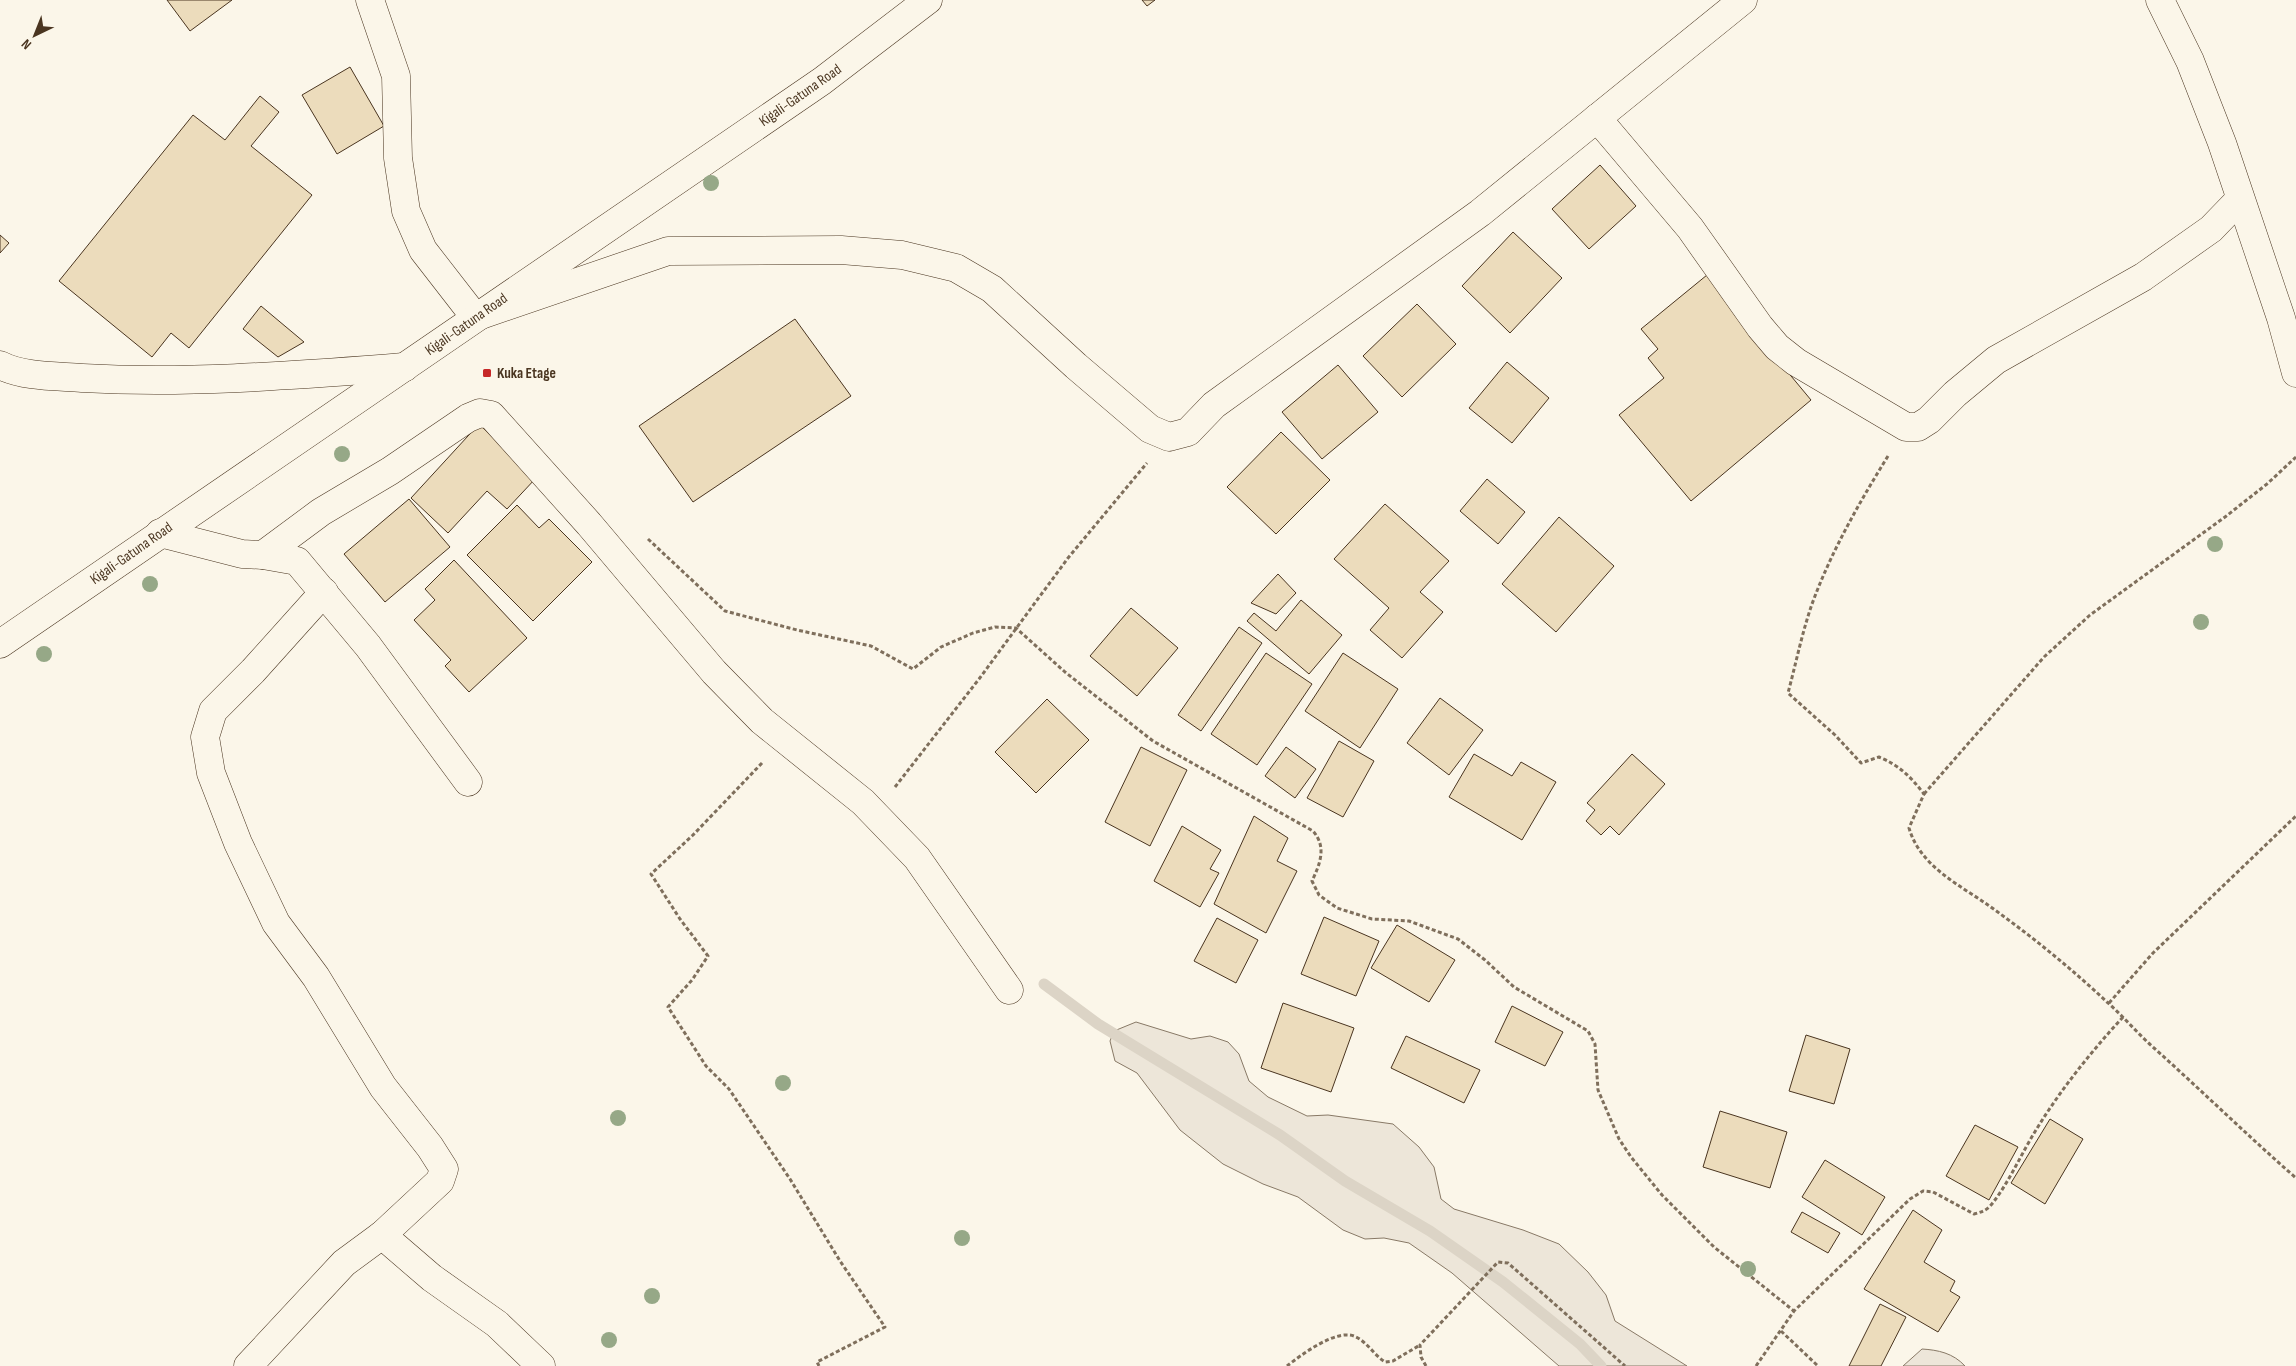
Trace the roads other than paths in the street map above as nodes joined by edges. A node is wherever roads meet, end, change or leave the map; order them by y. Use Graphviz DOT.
graph roads {
  1 [pos="370,0"];
  2 [pos="928,0"];
  3 [pos="1743,0"];
  4 [pos="2160,0"];
  5 [pos="1597,118"];
  6 [pos="2240,199"];
  7 [pos="475,317"];
  8 [pos="0,365"];
  9 [pos="405,368"];
  10 [pos="2296,372"];
  11 [pos="160,533"];
  12 [pos="263,555"];
  13 [pos="324,592"];
  14 [pos="0,644"];
  15 [pos="468,782"];
  16 [pos="1009,990"];
  17 [pos="382,1235"];
  18 [pos="248,1366"];
  19 [pos="541,1366"];
  1 -- 7 [label="main road"];
  2 -- 7 [label="main road, Kigali-Gatuna Road"];
  3 -- 5 [label="main road"];
  4 -- 6 [label="main road"];
  5 -- 6 [label="main road"];
  5 -- 7 [label="main road"];
  6 -- 10 [label="main road"];
  7 -- 9 [label="main road, Kigali-Gatuna Road"];
  8 -- 9 [label="main road"];
  9 -- 11 [label="main road, Kigali-Gatuna Road"];
  11 -- 12 [label="main road"];
  11 -- 14 [label="main road, Kigali-Gatuna Road"];
  12 -- 13 [label="main road"];
  12 -- 16 [label="main road"];
  13 -- 15 [label="main road"];
  13 -- 17 [label="main road"];
  17 -- 18 [label="main road"];
  17 -- 19 [label="main road"];
}
